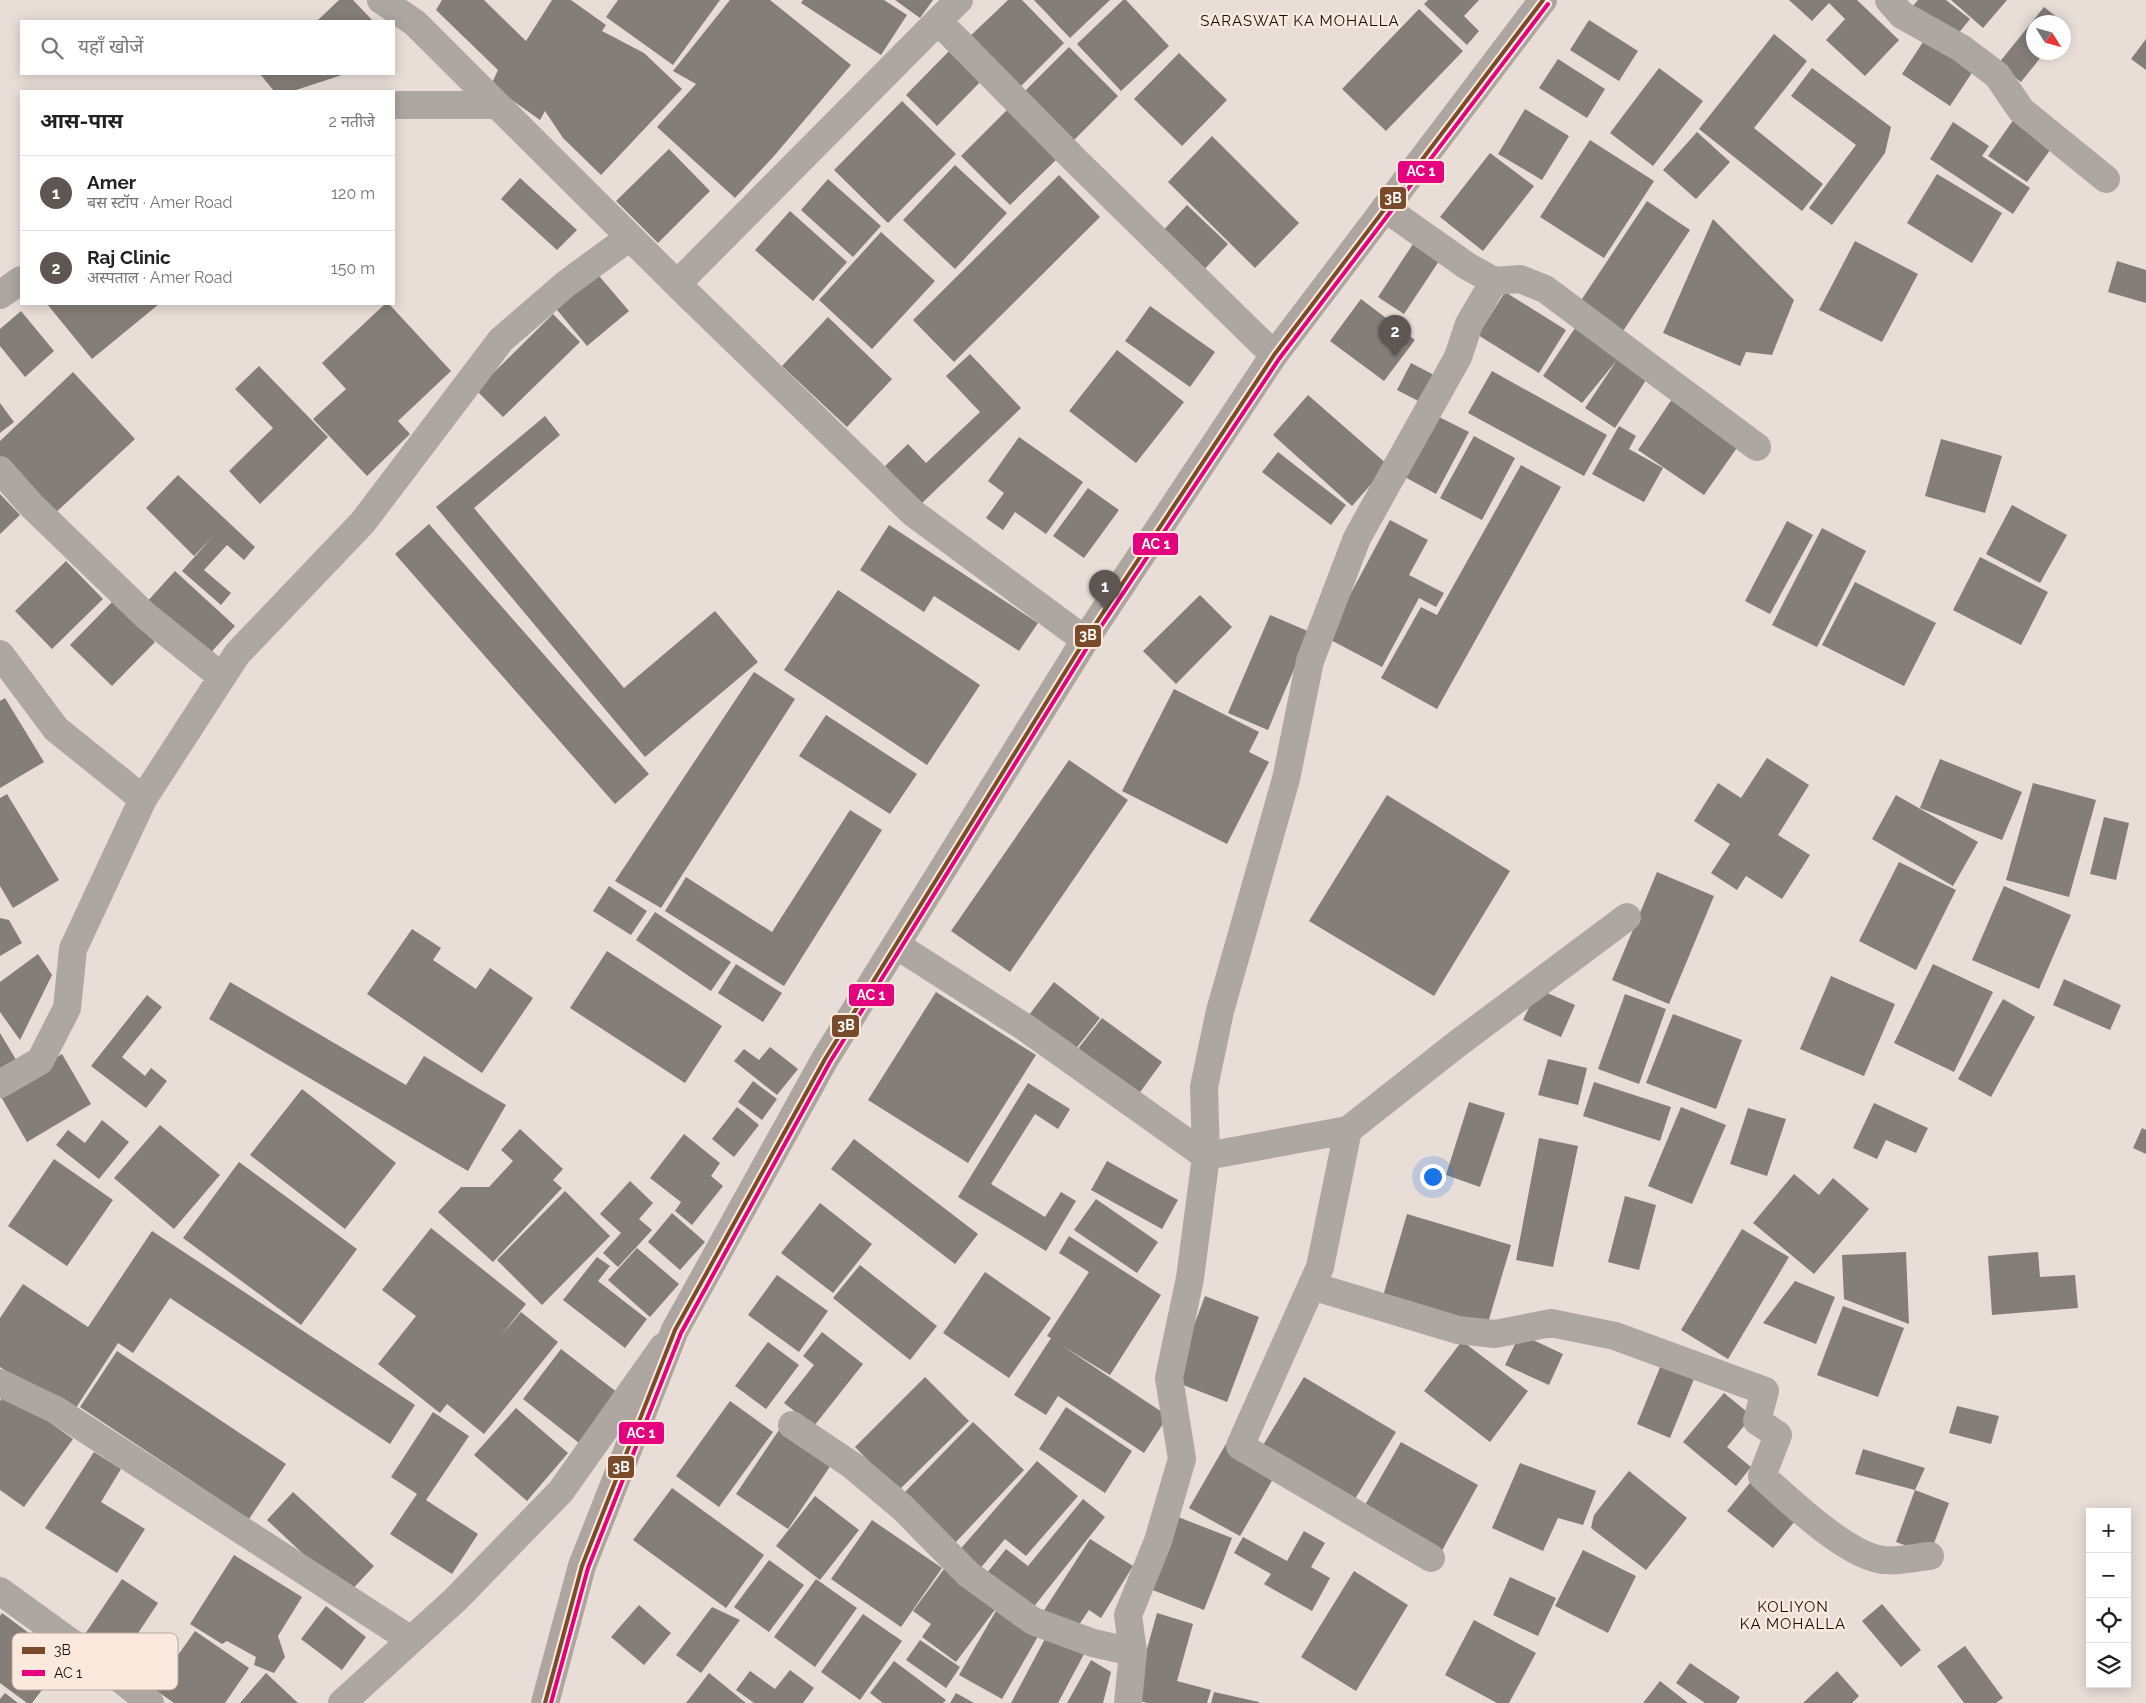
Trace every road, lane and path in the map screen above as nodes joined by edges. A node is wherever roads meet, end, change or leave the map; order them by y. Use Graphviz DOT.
graph roads {
  1 [pos="381,0"];
  2 [pos="959,0"];
  3 [pos="1543,0"];
  4 [pos="1889,0"];
  5 [pos="938,21"];
  6 [pos="395,105"];
  7 [pos="497,105"];
  8 [pos="2106,179"];
  9 [pos="1385,208"];
  10 [pos="630,237"];
  11 [pos="20,281"];
  12 [pos="1494,281"];
  13 [pos="677,284"];
  14 [pos="0,295"];
  15 [pos="1274,355"];
  16 [pos="1757,447"];
  17 [pos="0,470"];
  18 [pos="1085,640"];
  19 [pos="0,654"];
  20 [pos="222,677"];
  21 [pos="143,799"];
  22 [pos="1627,917"];
  23 [pos="896,945"];
  24 [pos="0,1084"];
  25 [pos="1348,1130"];
  26 [pos="1206,1156"];
  27 [pos="1312,1286"];
  28 [pos="675,1330"];
  29 [pos="0,1383"];
  30 [pos="792,1424"];
  31 [pos="1930,1556"];
  32 [pos="1431,1558"];
  33 [pos="0,1591"];
  34 [pos="58,1633"];
  35 [pos="411,1640"];
  36 [pos="1133,1652"];
  37 [pos="134,1690"];
  38 [pos="150,1703"];
  39 [pos="342,1703"];
  40 [pos="545,1703"];
  41 [pos="1128,1703"];
  1 -- 7 [label="street"];
  2 -- 5 [label="street"];
  3 -- 9 [label="main road"];
  4 -- 8 [label="street"];
  5 -- 13 [label="street"];
  5 -- 15 [label="street"];
  6 -- 7 [label="street"];
  7 -- 10 [label="street"];
  9 -- 12 [label="street"];
  9 -- 15 [label="main road"];
  10 -- 13 [label="street"];
  10 -- 20 [label="street"];
  11 -- 14 [label="street"];
  12 -- 16 [label="street"];
  12 -- 26 [label="street"];
  13 -- 18 [label="street"];
  15 -- 18 [label="main road"];
  17 -- 20 [label="street"];
  18 -- 23 [label="main road"];
  19 -- 21 [label="street"];
  20 -- 21 [label="street"];
  21 -- 24 [label="street"];
  22 -- 25 [label="street"];
  23 -- 26 [label="street"];
  23 -- 28 [label="main road"];
  25 -- 26 [label="street"];
  25 -- 27 [label="street"];
  26 -- 36 [label="street"];
  27 -- 31 [label="street"];
  27 -- 32 [label="street"];
  28 -- 35 [label="street"];
  28 -- 40 [label="main road"];
  29 -- 35 [label="street"];
  30 -- 36 [label="street"];
  33 -- 34 [label="street"];
  35 -- 39 [label="street"];
  36 -- 41 [label="street"];
  37 -- 38 [label="street"];
}
